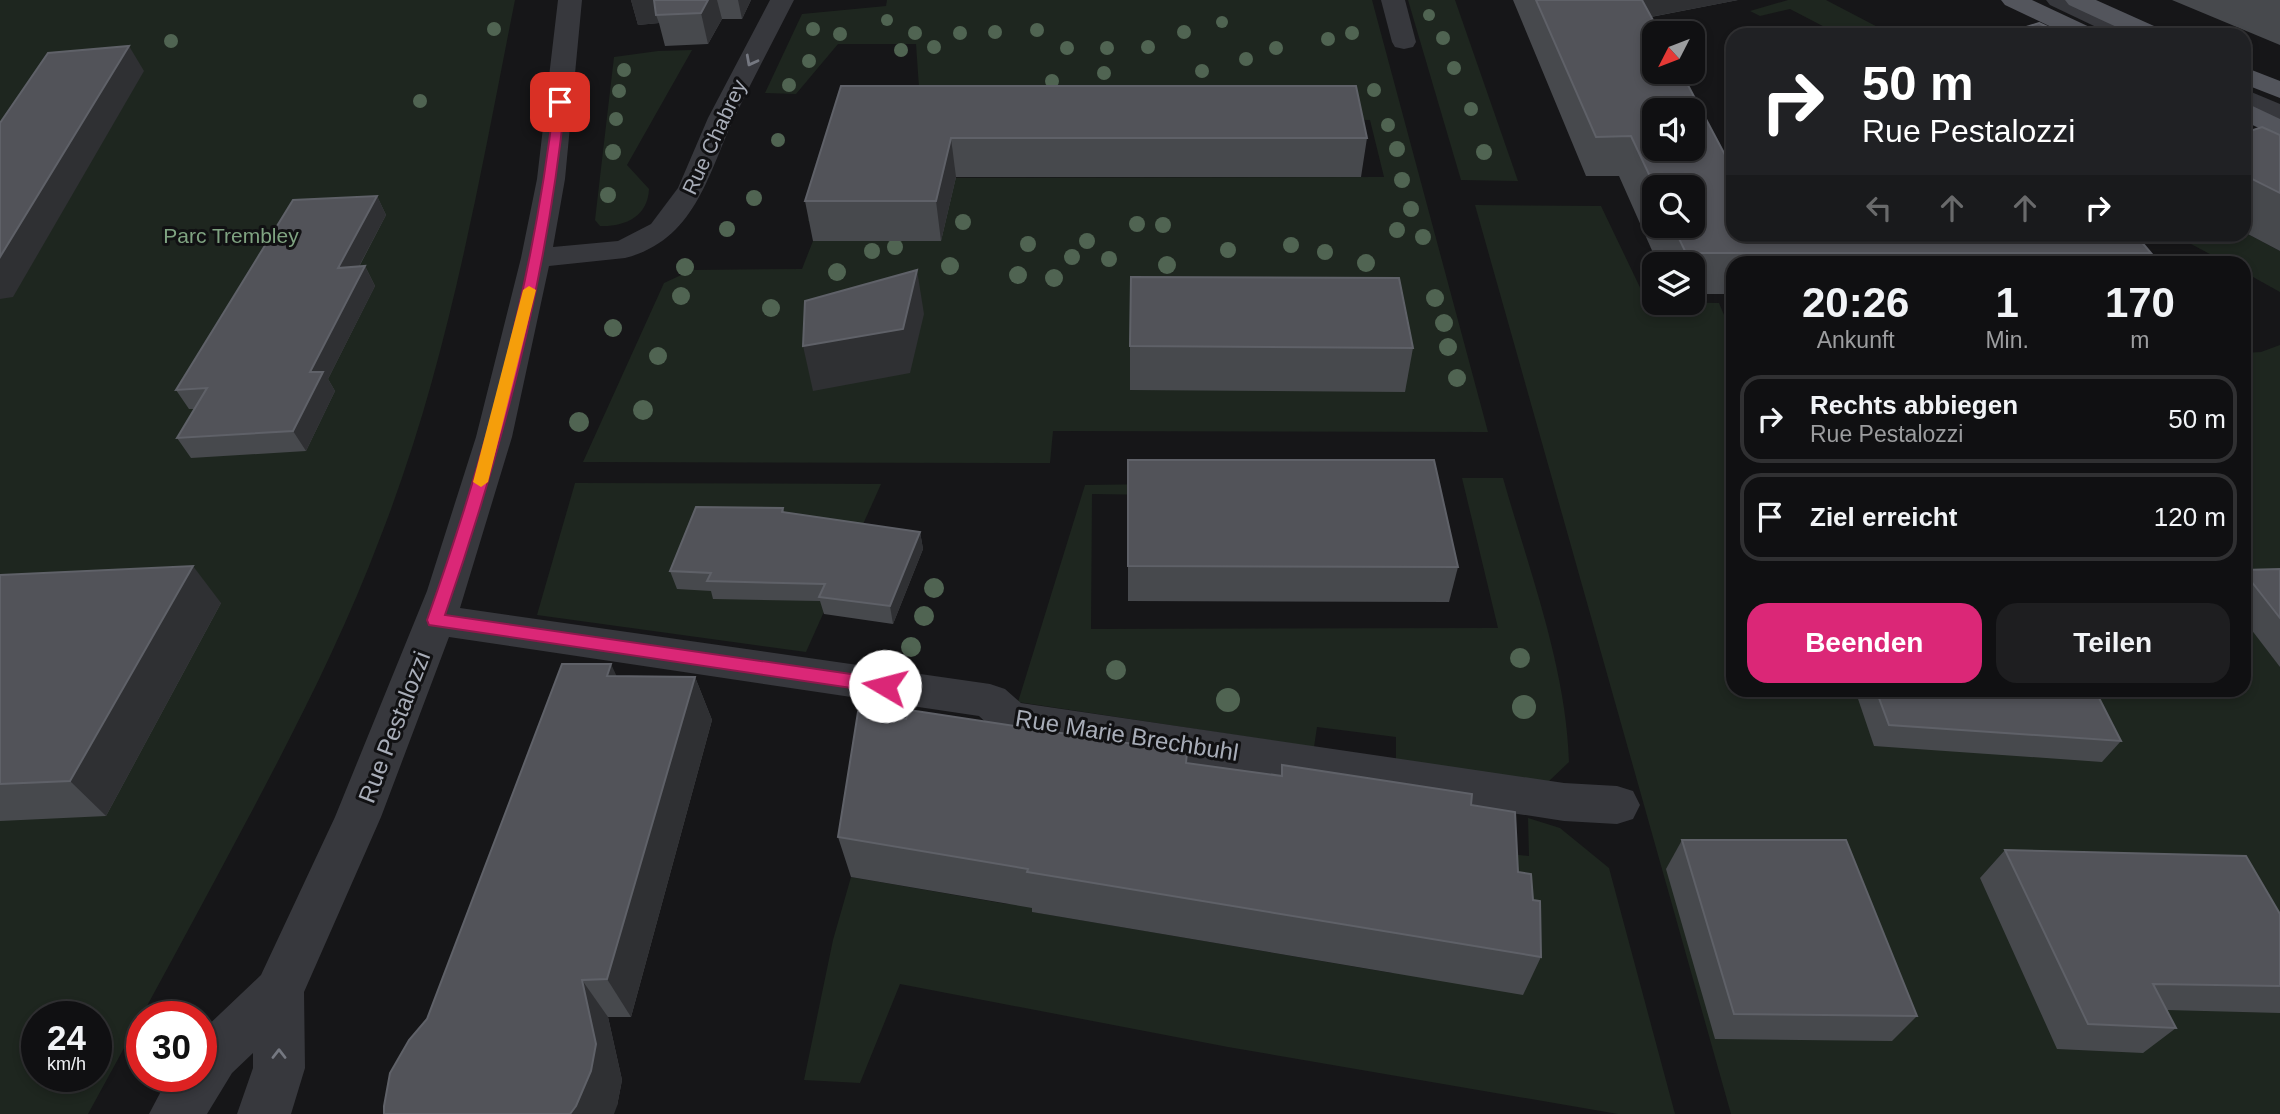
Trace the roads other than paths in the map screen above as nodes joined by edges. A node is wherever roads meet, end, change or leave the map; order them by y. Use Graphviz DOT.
graph roads {
  1 [pos="570,0"];
  2 [pos="782,0"];
  3 [pos="1393,0"];
  4 [pos="2013,0"];
  5 [pos="2034,0"];
  6 [pos="2058,0"];
  7 [pos="2077,0"];
  8 [pos="2072,28"];
  9 [pos="2094,28"];
  10 [pos="2118,28"];
  11 [pos="2139,28"];
  12 [pos="1404,42"];
  13 [pos="2251,78"];
  14 [pos="2251,88"];
  15 [pos="2280,90"];
  16 [pos="2251,100"];
  17 [pos="2280,102"];
  18 [pos="2251,114"];
  19 [pos="2280,114"];
  20 [pos="2280,130"];
  21 [pos="536,258"];
  22 [pos="435,620"];
  23 [pos="1618,805"];
  24 [pos="279,992"];
  25 [pos="217,1052"];
  26 [pos="190,1092"];
  27 [pos="176,1114"];
  28 [pos="264,1114"];
  1 -- 21 [label="street, Rue Pestalozzi"];
  2 -- 21 [label="street, Rue Chabrey, one-way"];
  3 -- 12 [label="street"];
  4 -- 8 [label="main road"];
  5 -- 9 [label="street"];
  6 -- 10 [label="street"];
  7 -- 11 [label="main road"];
  13 -- 15 [label="main road"];
  14 -- 17 [label="street"];
  16 -- 19 [label="street"];
  18 -- 20 [label="main road"];
  21 -- 22 [label="street, Rue Pestalozzi"];
  22 -- 23 [label="street, Rue Marie Brechbuhl"];
  22 -- 24 [label="street, Rue Pestalozzi"];
  24 -- 25 [label="street, Rue Pestalozzi"];
  28 -- 24 [label="street, Rue Pestalozzi, one-way"];
  26 -- 27 [label="street, Rue Pestalozzi"];
}
